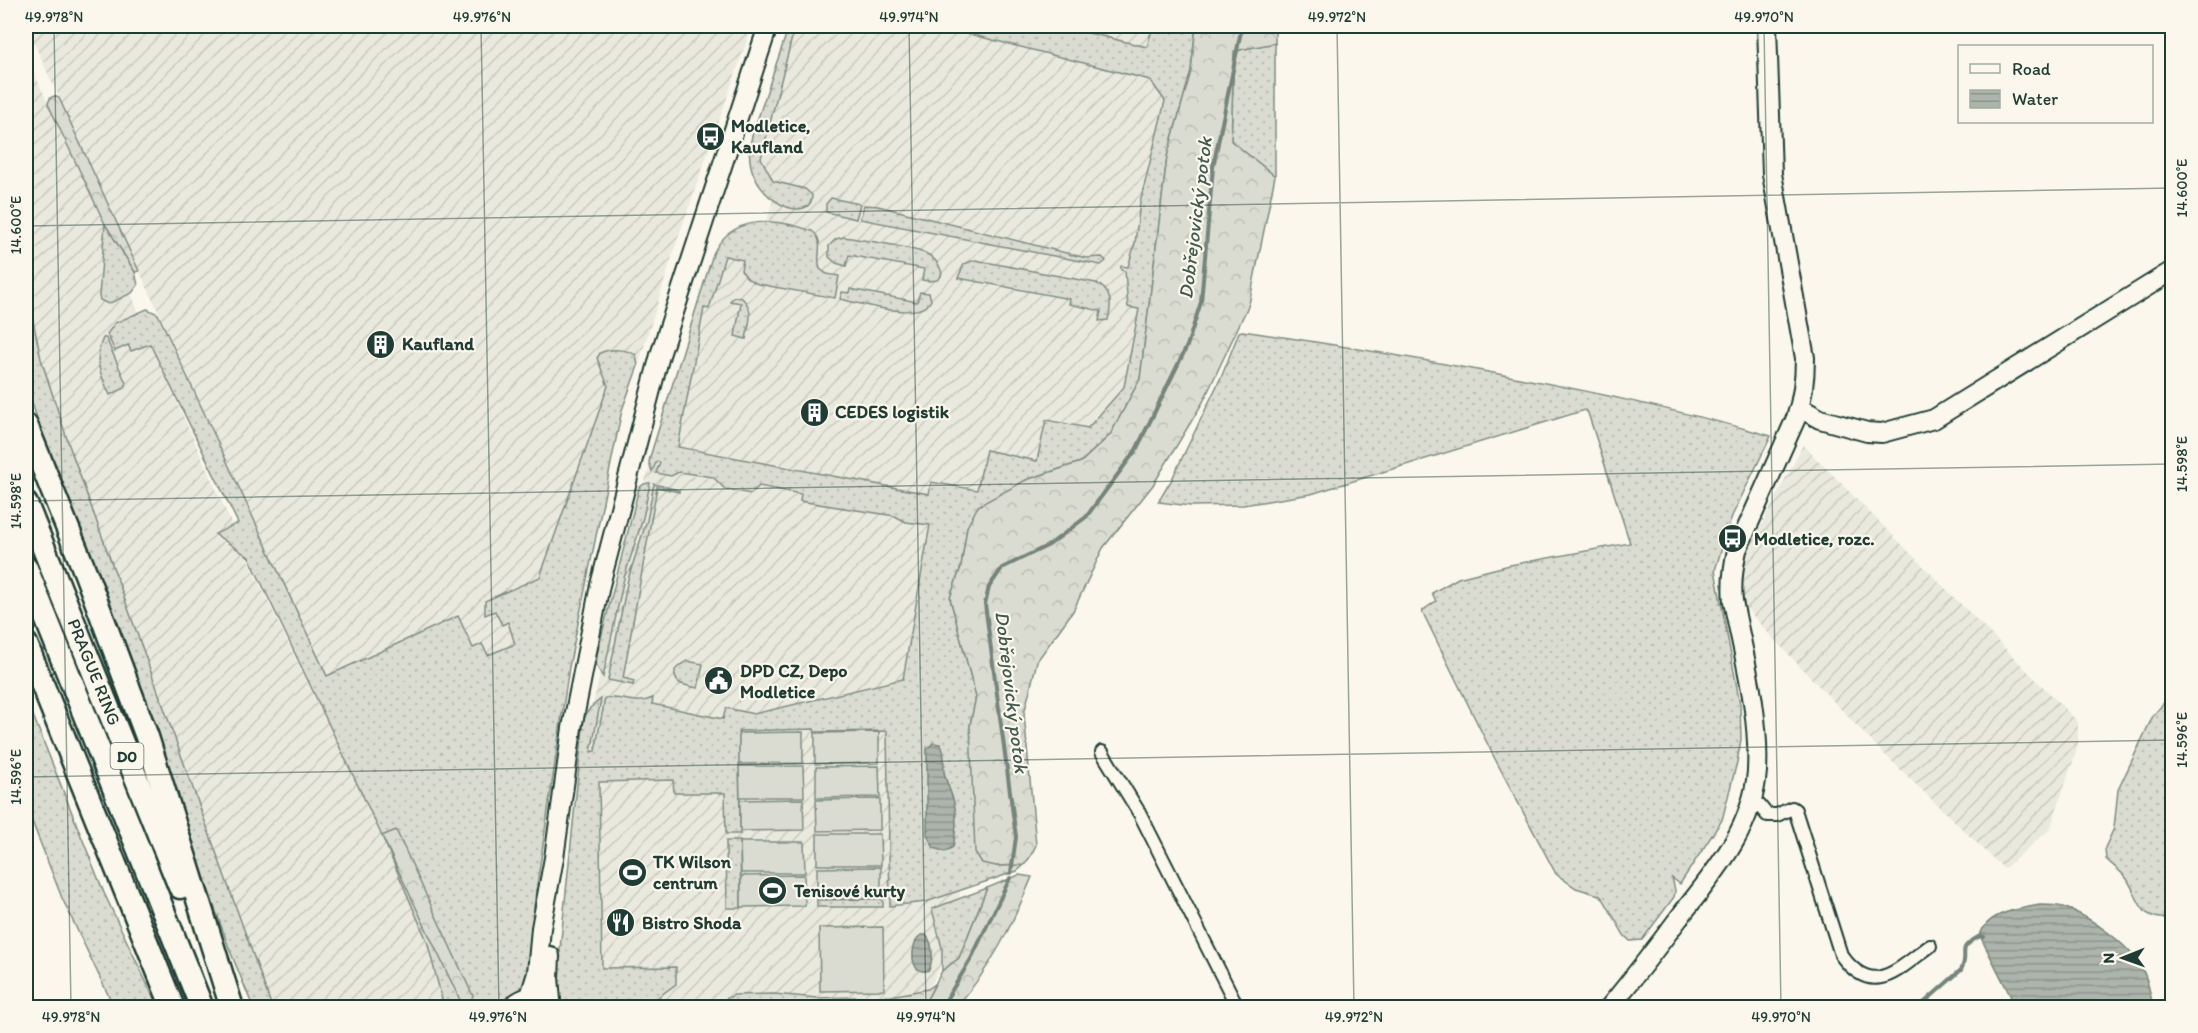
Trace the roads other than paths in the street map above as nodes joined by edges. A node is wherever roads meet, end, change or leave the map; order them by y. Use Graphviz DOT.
graph roads {
  1 [pos="768,26"];
  2 [pos="1767,26"];
  3 [pos="2172,271"];
  4 [pos="26,408"];
  5 [pos="1800,408"];
  6 [pos="26,425"];
  7 [pos="55,497"];
  8 [pos="26,504"];
  9 [pos="26,568"];
  10 [pos="27,648"];
  11 [pos="1102,752"];
  12 [pos="1751,801"];
  13 [pos="554,858"];
  14 [pos="1930,946"];
  15 [pos="530,996"];
  16 [pos="556,1004"];
  17 [pos="173,1008"];
  18 [pos="202,1008"];
  19 [pos="231,1008"];
  20 [pos="511,1008"];
  21 [pos="1238,1008"];
  22 [pos="1609,1008"];
  1 -- 13 [label="street"];
  2 -- 5 [label="street"];
  3 -- 5 [label="street"];
  4 -- 7 [label="highway"];
  5 -- 12 [label="street"];
  6 -- 7 [label="highway"];
  7 -- 19 [label="highway, D0"];
  8 -- 19 [label="highway, PRAGUE RING / D0"];
  9 -- 18 [label="highway, PRAGUE RING / D0"];
  10 -- 17 [label="highway"];
  11 -- 21 [label="street"];
  12 -- 14 [label="street"];
  12 -- 22 [label="street"];
  13 -- 15 [label="street"];
  13 -- 16 [label="street"];
  15 -- 16 [label="street"];
  15 -- 20 [label="street"];
}
